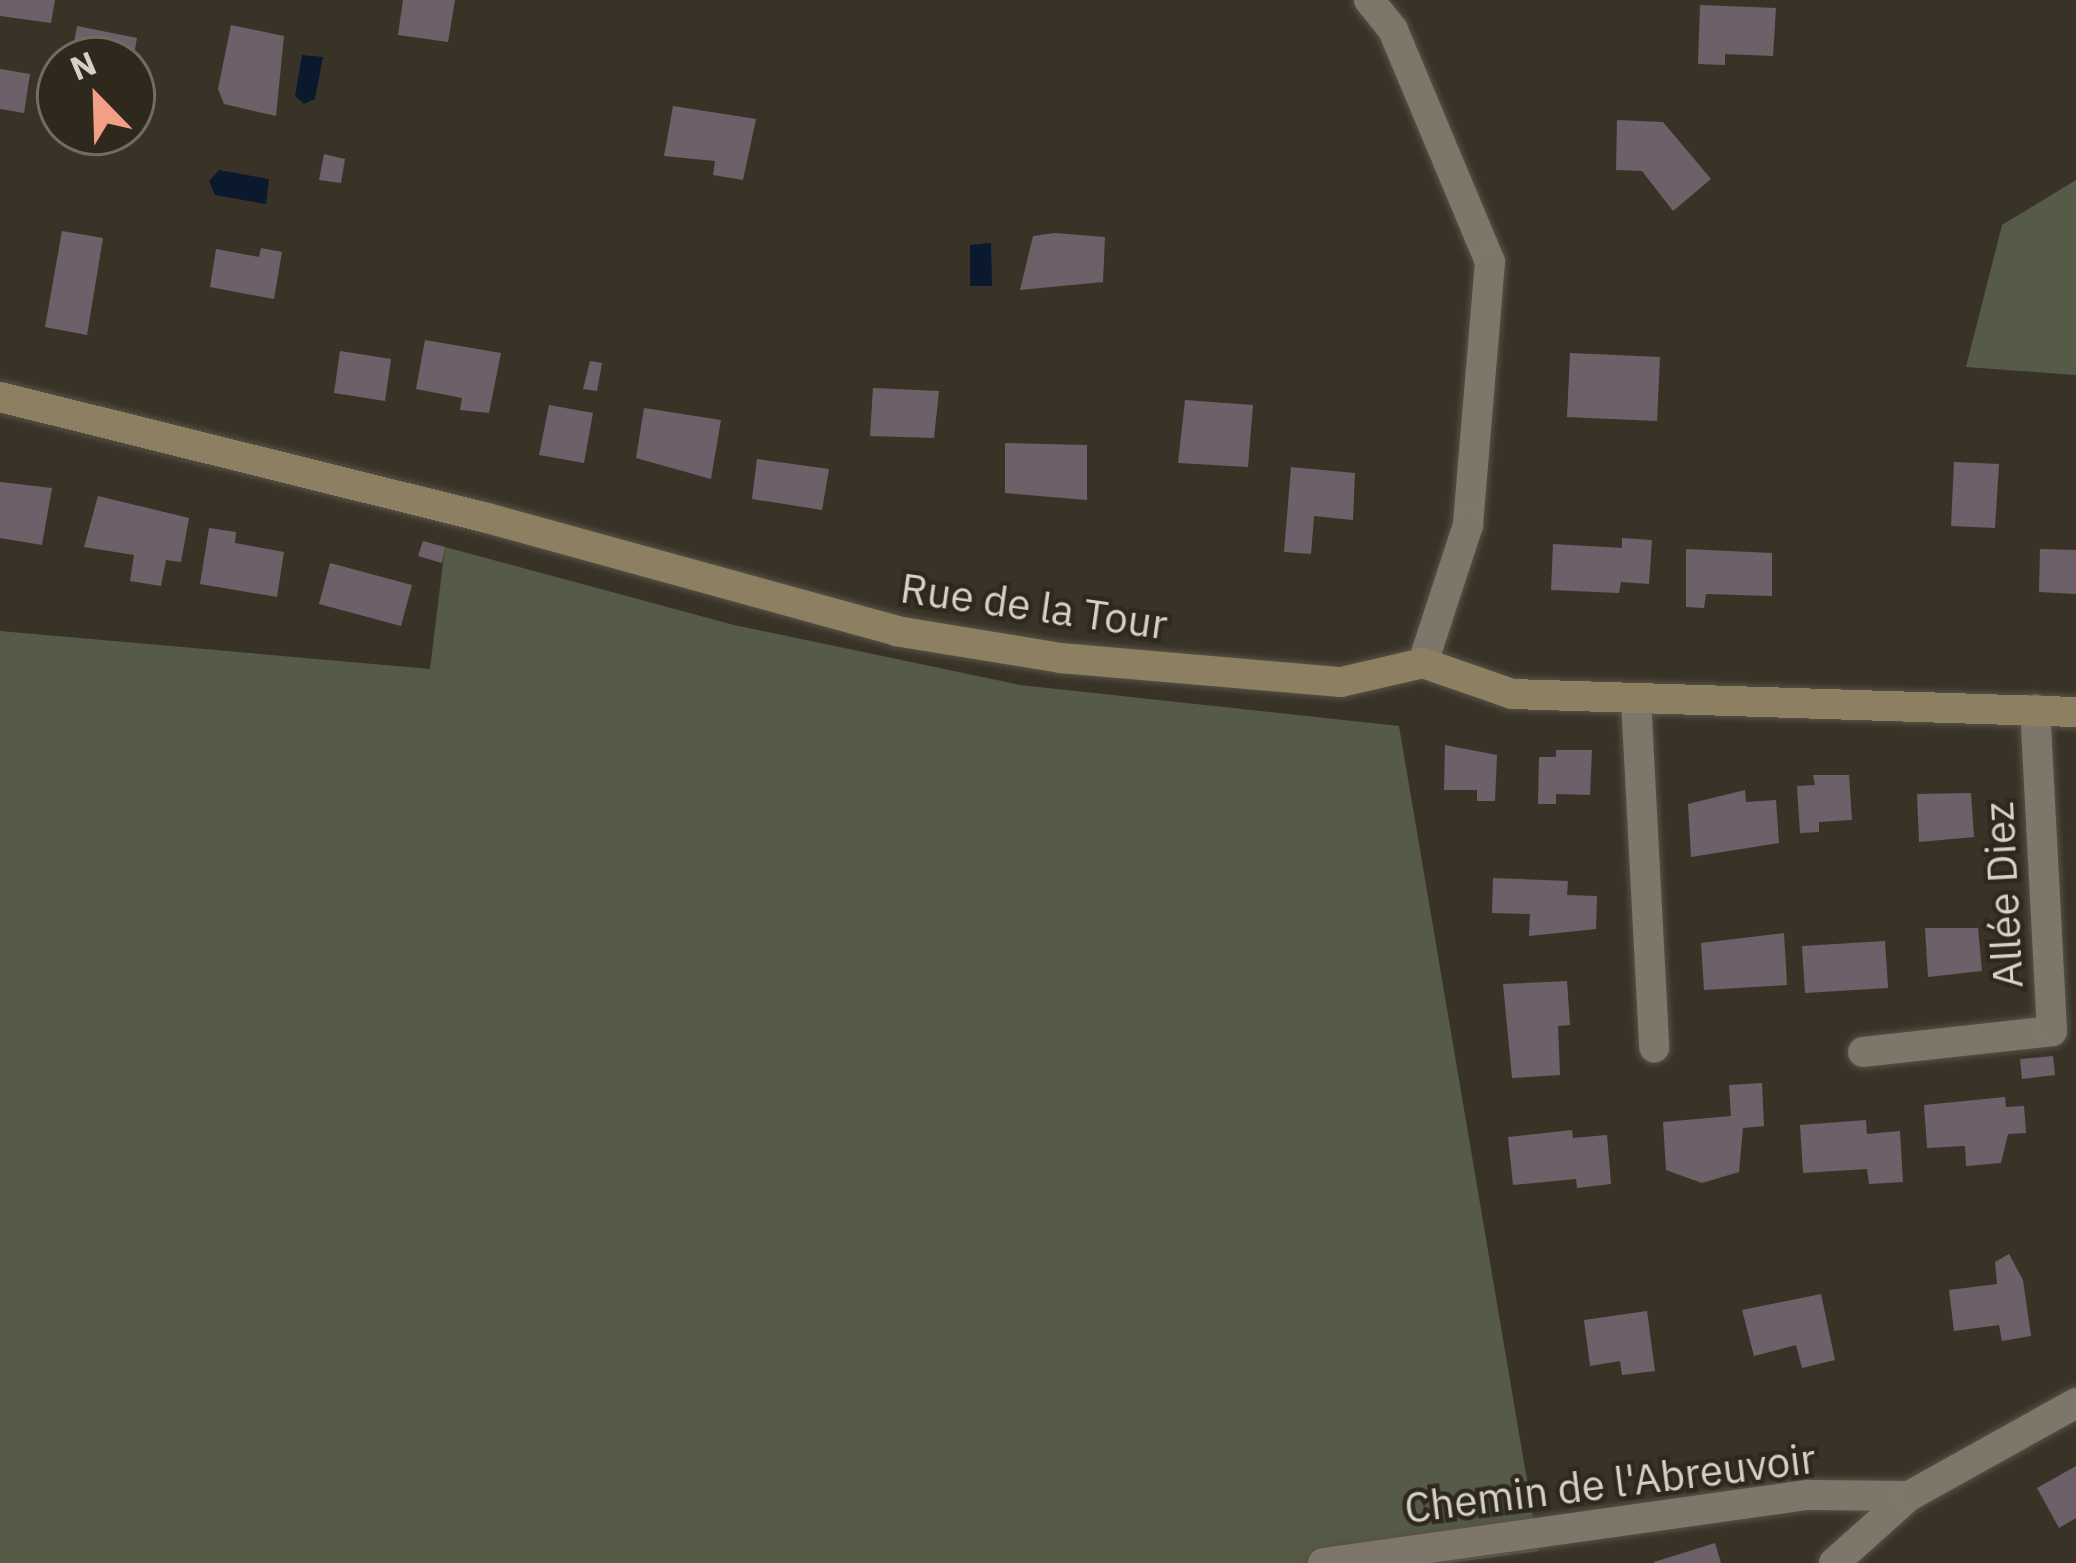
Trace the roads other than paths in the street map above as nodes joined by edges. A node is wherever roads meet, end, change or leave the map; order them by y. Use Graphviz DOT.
graph roads {
  1 [pos="1369,0"];
  2 [pos="0,397"];
  3 [pos="1423,663"];
  4 [pos="1636,699"];
  5 [pos="2036,709"];
  6 [pos="2076,712"];
  7 [pos="1654,1048"];
  8 [pos="1863,1052"];
  9 [pos="2076,1403"];
  10 [pos="1909,1496"];
  11 [pos="1323,1563"];
  12 [pos="1834,1563"];
  1 -- 3 [label="street"];
  2 -- 3 [label="street, Rue de la Tour"];
  3 -- 4 [label="street"];
  4 -- 5 [label="street"];
  4 -- 7 [label="street"];
  5 -- 6 [label="street"];
  5 -- 8 [label="street, Allée Diez"];
  9 -- 10 [label="street"];
  10 -- 11 [label="street, Chemin de l'Abreuvoir"];
  10 -- 12 [label="street"];
}
